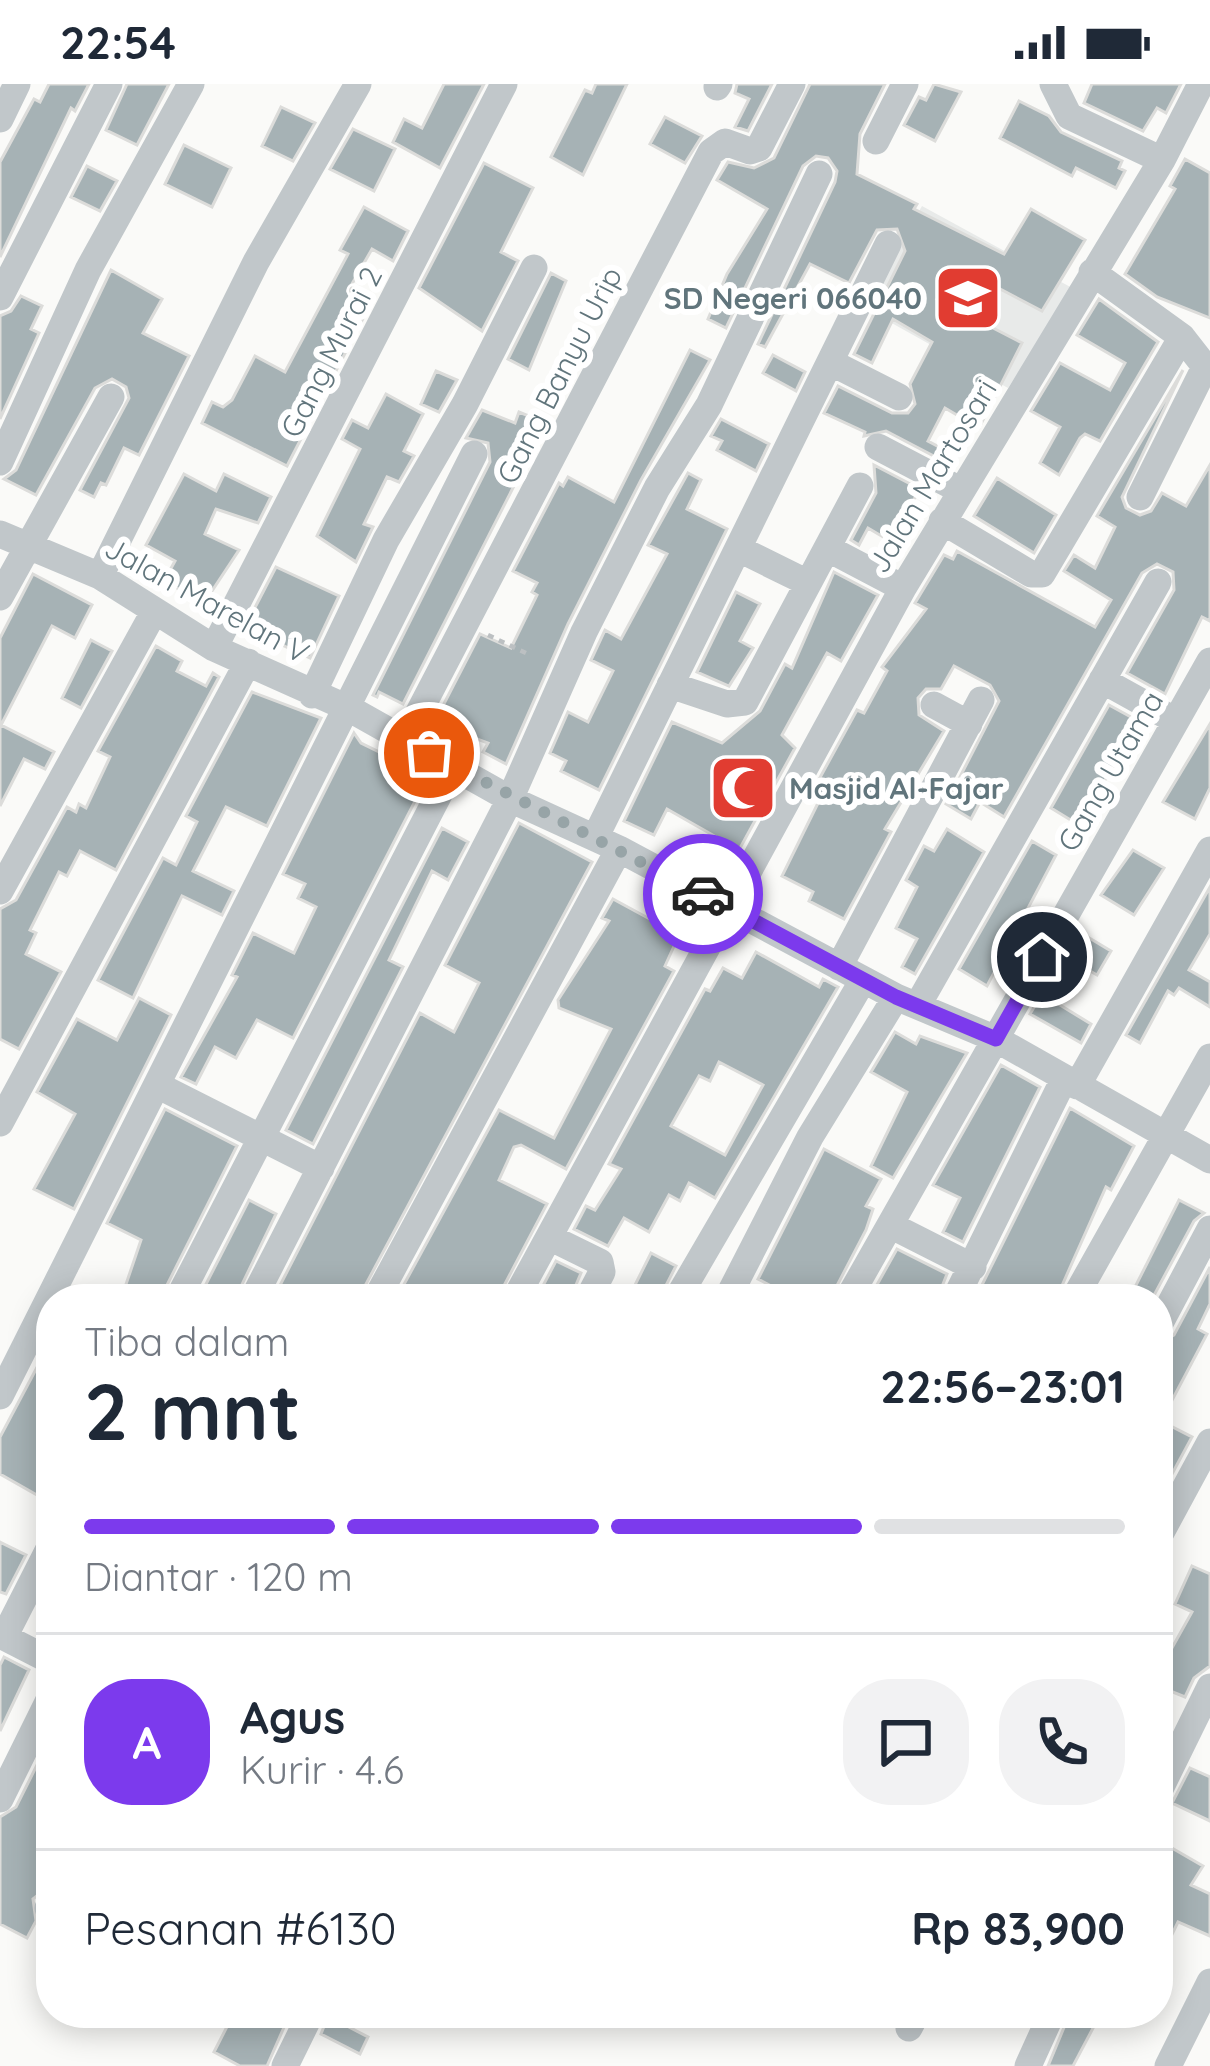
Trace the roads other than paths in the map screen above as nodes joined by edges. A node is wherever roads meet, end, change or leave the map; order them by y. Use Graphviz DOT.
graph roads {
  1 [pos="16,84"];
  2 [pos="109,84"];
  3 [pos="191,84"];
  4 [pos="358,84"];
  5 [pos="504,84"];
  6 [pos="792,84"];
  7 [pos="904,84"];
  8 [pos="1053,84"];
  9 [pos="1201,84"];
  10 [pos="0,119"];
  11 [pos="876,141"];
  12 [pos="1162,160"];
  13 [pos="819,175"];
  14 [pos="888,244"];
  15 [pos="534,268"];
  16 [pos="1091,272"];
  17 [pos="0,297"];
  18 [pos="1183,337"];
  19 [pos="830,362"];
  20 [pos="1208,369"];
  21 [pos="111,397"];
  22 [pos="899,397"];
  23 [pos="878,447"];
  24 [pos="474,454"];
  25 [pos="0,462"];
  26 [pos="860,486"];
  27 [pos="960,490"];
  28 [pos="1141,497"];
  29 [pos="942,520"];
  30 [pos="0,534"];
  31 [pos="27,545"];
  32 [pos="826,548"];
  33 [pos="740,549"];
  34 [pos="100,576"];
  35 [pos="806,582"];
  36 [pos="1158,582"];
  37 [pos="903,588"];
  38 [pos="0,598"];
  39 [pos="154,612"];
  40 [pos="214,647"];
  41 [pos="1210,661"];
  42 [pos="248,662"];
  43 [pos="1102,680"];
  44 [pos="670,685"];
  45 [pos="312,695"];
  46 [pos="934,705"];
  47 [pos="350,709"];
  48 [pos="1176,722"];
  49 [pos="405,739"];
  50 [pos="453,767"];
  51 [pos="510,799"];
  52 [pos="607,844"];
  53 [pos="711,850"];
  54 [pos="1210,850"];
  55 [pos="692,888"];
  56 [pos="0,890"];
  57 [pos="726,907"];
  58 [pos="851,973"];
  59 [pos="908,1000"];
  60 [pos="996,1039"];
  61 [pos="1210,1057"];
  62 [pos="1071,1083"];
  63 [pos="159,1086"];
  64 [pos="0,1123"];
  65 [pos="262,1136"];
  66 [pos="1166,1136"];
  67 [pos="1210,1160"];
  68 [pos="321,1168"];
  69 [pos="890,1225"];
  70 [pos="1210,1229"];
  71 [pos="549,1237"];
  72 [pos="973,1267"];
  73 [pos="57,1284"];
  74 [pos="186,1284"];
  75 [pos="261,1284"];
  76 [pos="384,1284"];
  77 [pos="523,1284"];
  78 [pos="596,1284"];
  79 [pos="685,1284"];
  80 [pos="735,1284"];
  81 [pos="857,1284"];
  82 [pos="963,1284"];
  83 [pos="1082,1284"];
  84 [pos="1173,1299"];
  85 [pos="36,1326"];
  86 [pos="0,1396"];
  87 [pos="1210,1442"];
  88 [pos="1173,1510"];
  89 [pos="36,1574"];
  90 [pos="2,1641"];
  91 [pos="36,1655"];
  92 [pos="1210,1688"];
  93 [pos="36,1726"];
  94 [pos="1173,1763"];
  95 [pos="0,1799"];
  96 [pos="1210,1982"];
  97 [pos="304,2028"];
  98 [pos="1045,2028"];
  99 [pos="285,2066"];
  100 [pos="1028,2066"];
  101 [pos="1168,2066"];
  1 -- 10 [label="street"];
  2 -- 17 [label="street"];
  3 -- 25 [label="street"];
  4 -- 34 [label="street"];
  5 -- 40 [label="street, Gang Murai 2"];
  6 -- 49 [label="street, Gang Banyu Urip"];
  7 -- 11 [label="street"];
  8 -- 12 [label="street"];
  9 -- 12 [label="street, Jalan Martosari"];
  12 -- 16 [label="street, Jalan Martosari"];
  13 -- 51 [label="street"];
  14 -- 19 [label="street"];
  15 -- 45 [label="street"];
  16 -- 18 [label="street"];
  16 -- 27 [label="street, Jalan Martosari"];
  18 -- 20 [label="street"];
  18 -- 29 [label="street"];
  19 -- 22 [label="street"];
  19 -- 33 [label="street"];
  20 -- 28 [label="street"];
  21 -- 31 [label="street"];
  23 -- 27 [label="street"];
  24 -- 47 [label="street"];
  26 -- 32 [label="street"];
  27 -- 29 [label="street, Jalan Martosari"];
  29 -- 37 [label="street, Jalan Martosari"];
  30 -- 31 [label="street, Jalan Marelan V"];
  31 -- 34 [label="street, Jalan Marelan V"];
  31 -- 38 [label="street"];
  32 -- 35 [label="street"];
  32 -- 37 [label="street"];
  33 -- 35 [label="street"];
  33 -- 44 [label="street"];
  34 -- 39 [label="street, Jalan Marelan V"];
  35 -- 44 [label="street"];
  36 -- 43 [label="street"];
  37 -- 57 [label="street, Jalan Martosari"];
  39 -- 40 [label="street, Jalan Marelan V"];
  39 -- 56 [label="street"];
  40 -- 42 [label="street, Jalan Marelan V"];
  41 -- 48 [label="street, Gang Utama"];
  42 -- 45 [label="street, Jalan Marelan V"];
  42 -- 64 [label="street"];
  43 -- 48 [label="street"];
  43 -- 59 [label="street"];
  44 -- 52 [label="street"];
  45 -- 47 [label="street, Jalan Marelan V"];
  46 -- 58 [label="street"];
  47 -- 49 [label="street, Jalan Marelan V"];
  47 -- 63 [label="street"];
  48 -- 60 [label="street, Gang Utama"];
  49 -- 50 [label="street, Jalan Marelan V"];
  50 -- 51 [label="street, Jalan Marelan V"];
  50 -- 65 [label="street"];
  51 -- 52 [label="street, Jalan Marelan V"];
  51 -- 68 [label="street"];
  52 -- 55 [label="street, Jalan Marelan V"];
  52 -- 76 [label="street"];
  53 -- 55 [label="street"];
  54 -- 62 [label="street"];
  55 -- 57 [label="street, Jalan Marelan V"];
  57 -- 58 [label="street, Jalan Marelan V"];
  57 -- 71 [label="street, Jalan Martosari"];
  58 -- 59 [label="street, Jalan Marelan V"];
  58 -- 79 [label="street"];
  59 -- 60 [label="street, Jalan Marelan V"];
  59 -- 80 [label="street"];
  60 -- 62 [label="street, Jalan Marelan V"];
  60 -- 69 [label="street, Gang Utama"];
  61 -- 66 [label="street"];
  62 -- 66 [label="street, Jalan Marelan V"];
  62 -- 72 [label="street"];
  63 -- 65 [label="street"];
  63 -- 73 [label="street"];
  65 -- 68 [label="street"];
  65 -- 74 [label="street"];
  66 -- 67 [label="street, Jalan Marelan V"];
  66 -- 83 [label="street"];
  68 -- 75 [label="street"];
  69 -- 72 [label="street"];
  69 -- 81 [label="street, Gang Utama"];
  70 -- 84 [label="street"];
  71 -- 77 [label="street, Jalan Martosari"];
  71 -- 78 [label="street"];
  72 -- 82 [label="street"];
  85 -- 86 [label="street"];
  87 -- 88 [label="street"];
  89 -- 90 [label="street"];
  90 -- 91 [label="street"];
  92 -- 94 [label="street"];
  93 -- 95 [label="street"];
  96 -- 101 [label="street"];
  97 -- 99 [label="street"];
  98 -- 100 [label="street"];
}
